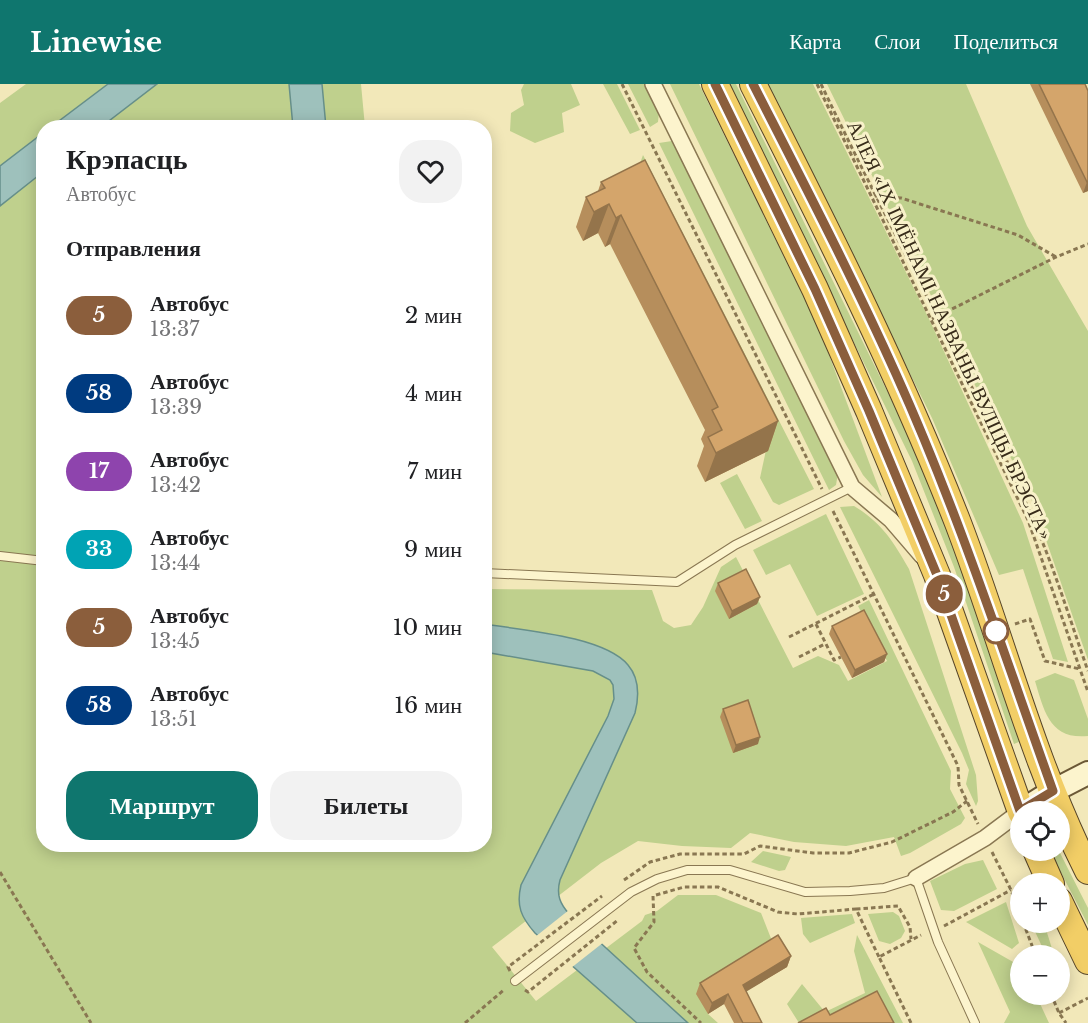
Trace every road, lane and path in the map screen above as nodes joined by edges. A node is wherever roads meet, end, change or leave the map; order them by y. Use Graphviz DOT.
graph roads {
  1 [pos="622,84"];
  2 [pos="653,84"];
  3 [pos="715,84"];
  4 [pos="753,84"];
  5 [pos="819,84"];
  6 [pos="874,196"];
  7 [pos="1088,244"];
  8 [pos="1056,257"];
  9 [pos="938,316"];
  10 [pos="932,319"];
  11 [pos="852,487"];
  12 [pos="827,499"];
  13 [pos="0,556"];
  14 [pos="36,560"];
  15 [pos="492,573"];
  16 [pos="937,575"];
  17 [pos="874,594"];
  18 [pos="1030,619"];
  19 [pos="816,624"];
  20 [pos="789,637"];
  21 [pos="825,644"];
  22 [pos="799,657"];
  23 [pos="841,657"];
  24 [pos="1080,669"];
  25 [pos="1088,671"];
  26 [pos="1088,692"];
  27 [pos="1088,773"];
  28 [pos="1053,791"];
  29 [pos="967,801"];
  30 [pos="1017,801"];
  31 [pos="1037,801"];
  32 [pos="1010,819"];
  33 [pos="975,820"];
  34 [pos="999,865"];
  35 [pos="1088,871"];
  36 [pos="0,872"];
  37 [pos="916,878"];
  38 [pos="622,881"];
  39 [pos="1010,890"];
  40 [pos="603,895"];
  41 [pos="653,896"];
  42 [pos="646,900"];
  43 [pos="856,909"];
  44 [pos="621,918"];
  45 [pos="1070,924"];
  46 [pos="911,939"];
  47 [pos="879,957"];
  48 [pos="1088,961"];
  49 [pos="508,967"];
  50 [pos="515,981"];
  51 [pos="528,992"];
  52 [pos="1088,999"];
  53 [pos="1056,1005"];
  54 [pos="1059,1013"];
  55 [pos="91,1023"];
  56 [pos="465,1023"];
  57 [pos="701,1023"];
  58 [pos="975,1023"];
  59 [pos="1066,1023"];
  1 -- 12 [label="path"];
  2 -- 11 [label="street"];
  3 -- 16 [label="highway"];
  4 -- 28 [label="highway"];
  5 -- 6 [label="path"];
  6 -- 8 [label="path"];
  6 -- 9 [label="path"];
  6 -- 10 [label="path, АЛЕЯ «ІХ ІМЁНАМІ НАЗВАНЫ ВУЛІЦЫ БРЭСТА»"];
  7 -- 8 [label="path"];
  8 -- 9 [label="path"];
  9 -- 10 [label="path"];
  9 -- 25 [label="path"];
  10 -- 24 [label="path, АЛЕЯ «ІХ ІМЁНАМІ НАЗВАНЫ ВУЛІЦЫ БРЭСТА»"];
  11 -- 12 [label="lane"];
  11 -- 16 [label="street"];
  12 -- 15 [label="lane"];
  12 -- 17 [label="path"];
  13 -- 14 [label="lane"];
  16 -- 30 [label="highway"];
  17 -- 19 [label="path"];
  17 -- 29 [label="path"];
  18 -- 24 [label="path"];
  19 -- 20 [label="path"];
  19 -- 21 [label="path"];
  21 -- 22 [label="path"];
  21 -- 23 [label="path"];
  24 -- 26 [label="path, АЛЕЯ «ІХ ІМЁНАМІ НАЗВАНЫ ВУЛІЦЫ БРЭСТА»"];
  27 -- 28 [label="main road"];
  28 -- 31 [label="main road"];
  28 -- 35 [label="highway"];
  29 -- 33 [label="path"];
  29 -- 38 [label="path"];
  32 -- 37 [label="street"];
  34 -- 39 [label="path"];
  36 -- 55 [label="path"];
  37 -- 50 [label="lane"];
  37 -- 58 [label="lane"];
  40 -- 49 [label="path"];
  41 -- 42 [label="path"];
  41 -- 43 [label="path"];
  41 -- 57 [label="path"];
  43 -- 46 [label="path"];
  43 -- 47 [label="path"];
  44 -- 51 [label="path"];
  45 -- 48 [label="highway"];
  50 -- 56 [label="path"];
  52 -- 54 [label="path"];
  53 -- 54 [label="path"];
  54 -- 59 [label="path"];
}
